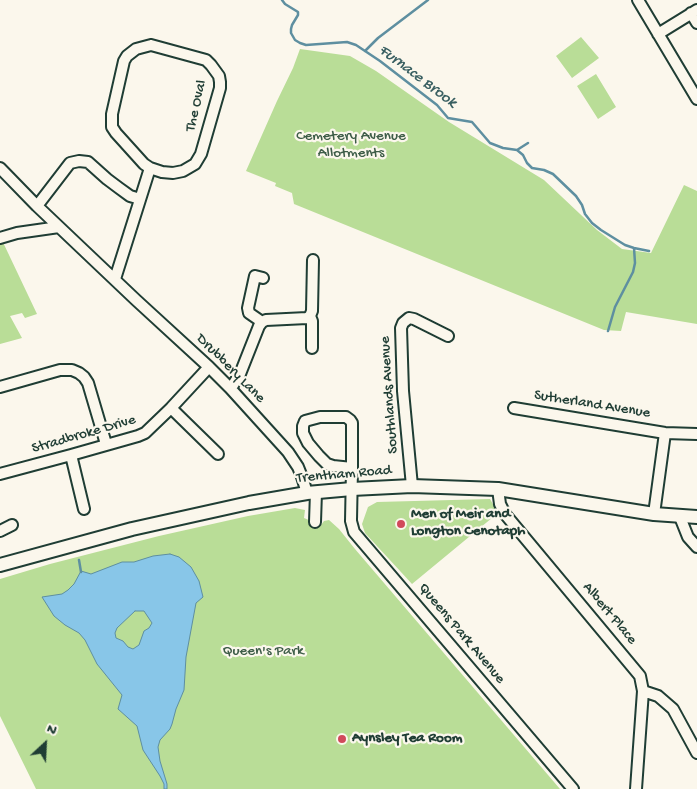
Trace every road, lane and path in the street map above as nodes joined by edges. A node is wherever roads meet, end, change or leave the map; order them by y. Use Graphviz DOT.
graph roads {
  1 [pos="642,2"];
  2 [pos="694,11"];
  3 [pos="697,23"];
  4 [pos="658,34"];
  5 [pos="697,99"];
  6 [pos="0,168"];
  7 [pos="150,168"];
  8 [pos="135,197"];
  9 [pos="37,206"];
  10 [pos="59,227"];
  11 [pos="0,238"];
  12 [pos="313,260"];
  13 [pos="263,278"];
  14 [pos="115,279"];
  15 [pos="310,316"];
  16 [pos="262,322"];
  17 [pos="448,336"];
  18 [pos="312,348"];
  19 [pos="209,367"];
  20 [pos="0,387"];
  21 [pos="230,388"];
  22 [pos="171,408"];
  23 [pos="514,408"];
  24 [pos="664,433"];
  25 [pos="697,434"];
  26 [pos="106,444"];
  27 [pos="71,455"];
  28 [pos="217,455"];
  29 [pos="352,468"];
  30 [pos="0,474"];
  31 [pos="412,486"];
  32 [pos="352,489"];
  33 [pos="498,489"];
  34 [pos="311,493"];
  35 [pos="85,509"];
  36 [pos="654,514"];
  37 [pos="680,516"];
  38 [pos="697,517"];
  39 [pos="315,522"];
  40 [pos="697,547"];
  41 [pos="0,565"];
  42 [pos="643,691"];
  43 [pos="697,753"];
  44 [pos="573,789"];
  45 [pos="636,789"];
  1 -- 4 [label="street"];
  2 -- 3 [label="street"];
  2 -- 4 [label="street"];
  4 -- 5 [label="street"];
  6 -- 9 [label="street, Drubbery Lane"];
  7 -- 7 [label="street, The Oval"];
  7 -- 8 [label="street"];
  8 -- 9 [label="street"];
  8 -- 14 [label="street"];
  9 -- 10 [label="street, Drubbery Lane"];
  10 -- 11 [label="street"];
  10 -- 14 [label="street, Drubbery Lane"];
  12 -- 15 [label="street"];
  13 -- 16 [label="street"];
  14 -- 19 [label="street, Drubbery Lane"];
  15 -- 16 [label="street"];
  15 -- 18 [label="street"];
  16 -- 21 [label="street"];
  17 -- 31 [label="street, Southlands Avenue"];
  19 -- 21 [label="street, Drubbery Lane"];
  19 -- 22 [label="street, Stradbroke Drive"];
  20 -- 26 [label="street"];
  21 -- 34 [label="street, Drubbery Lane"];
  22 -- 26 [label="street, Stradbroke Drive"];
  22 -- 28 [label="street"];
  23 -- 24 [label="street, Sutherland Avenue"];
  24 -- 25 [label="street, Sutherland Avenue"];
  24 -- 36 [label="street, Sutherland Avenue"];
  26 -- 27 [label="street, Stradbroke Drive"];
  27 -- 30 [label="street, Stradbroke Drive"];
  27 -- 35 [label="street"];
  29 -- 29 [label="street, Queens Park Avenue"];
  29 -- 32 [label="street, Queens Park Avenue"];
  31 -- 32 [label="main road, Trentham Road"];
  31 -- 33 [label="main road, Trentham Road"];
  32 -- 34 [label="main road, Trentham Road"];
  32 -- 44 [label="street, Queens Park Avenue"];
  33 -- 36 [label="main road, Trentham Road"];
  33 -- 42 [label="street, Albert Place"];
  34 -- 39 [label="street, Drubbery Lane"];
  34 -- 41 [label="main road, Trentham Road"];
  36 -- 37 [label="main road, Trentham Road"];
  37 -- 38 [label="main road, Trentham Road"];
  37 -- 40 [label="street"];
  42 -- 43 [label="street"];
  42 -- 45 [label="street"];
}
